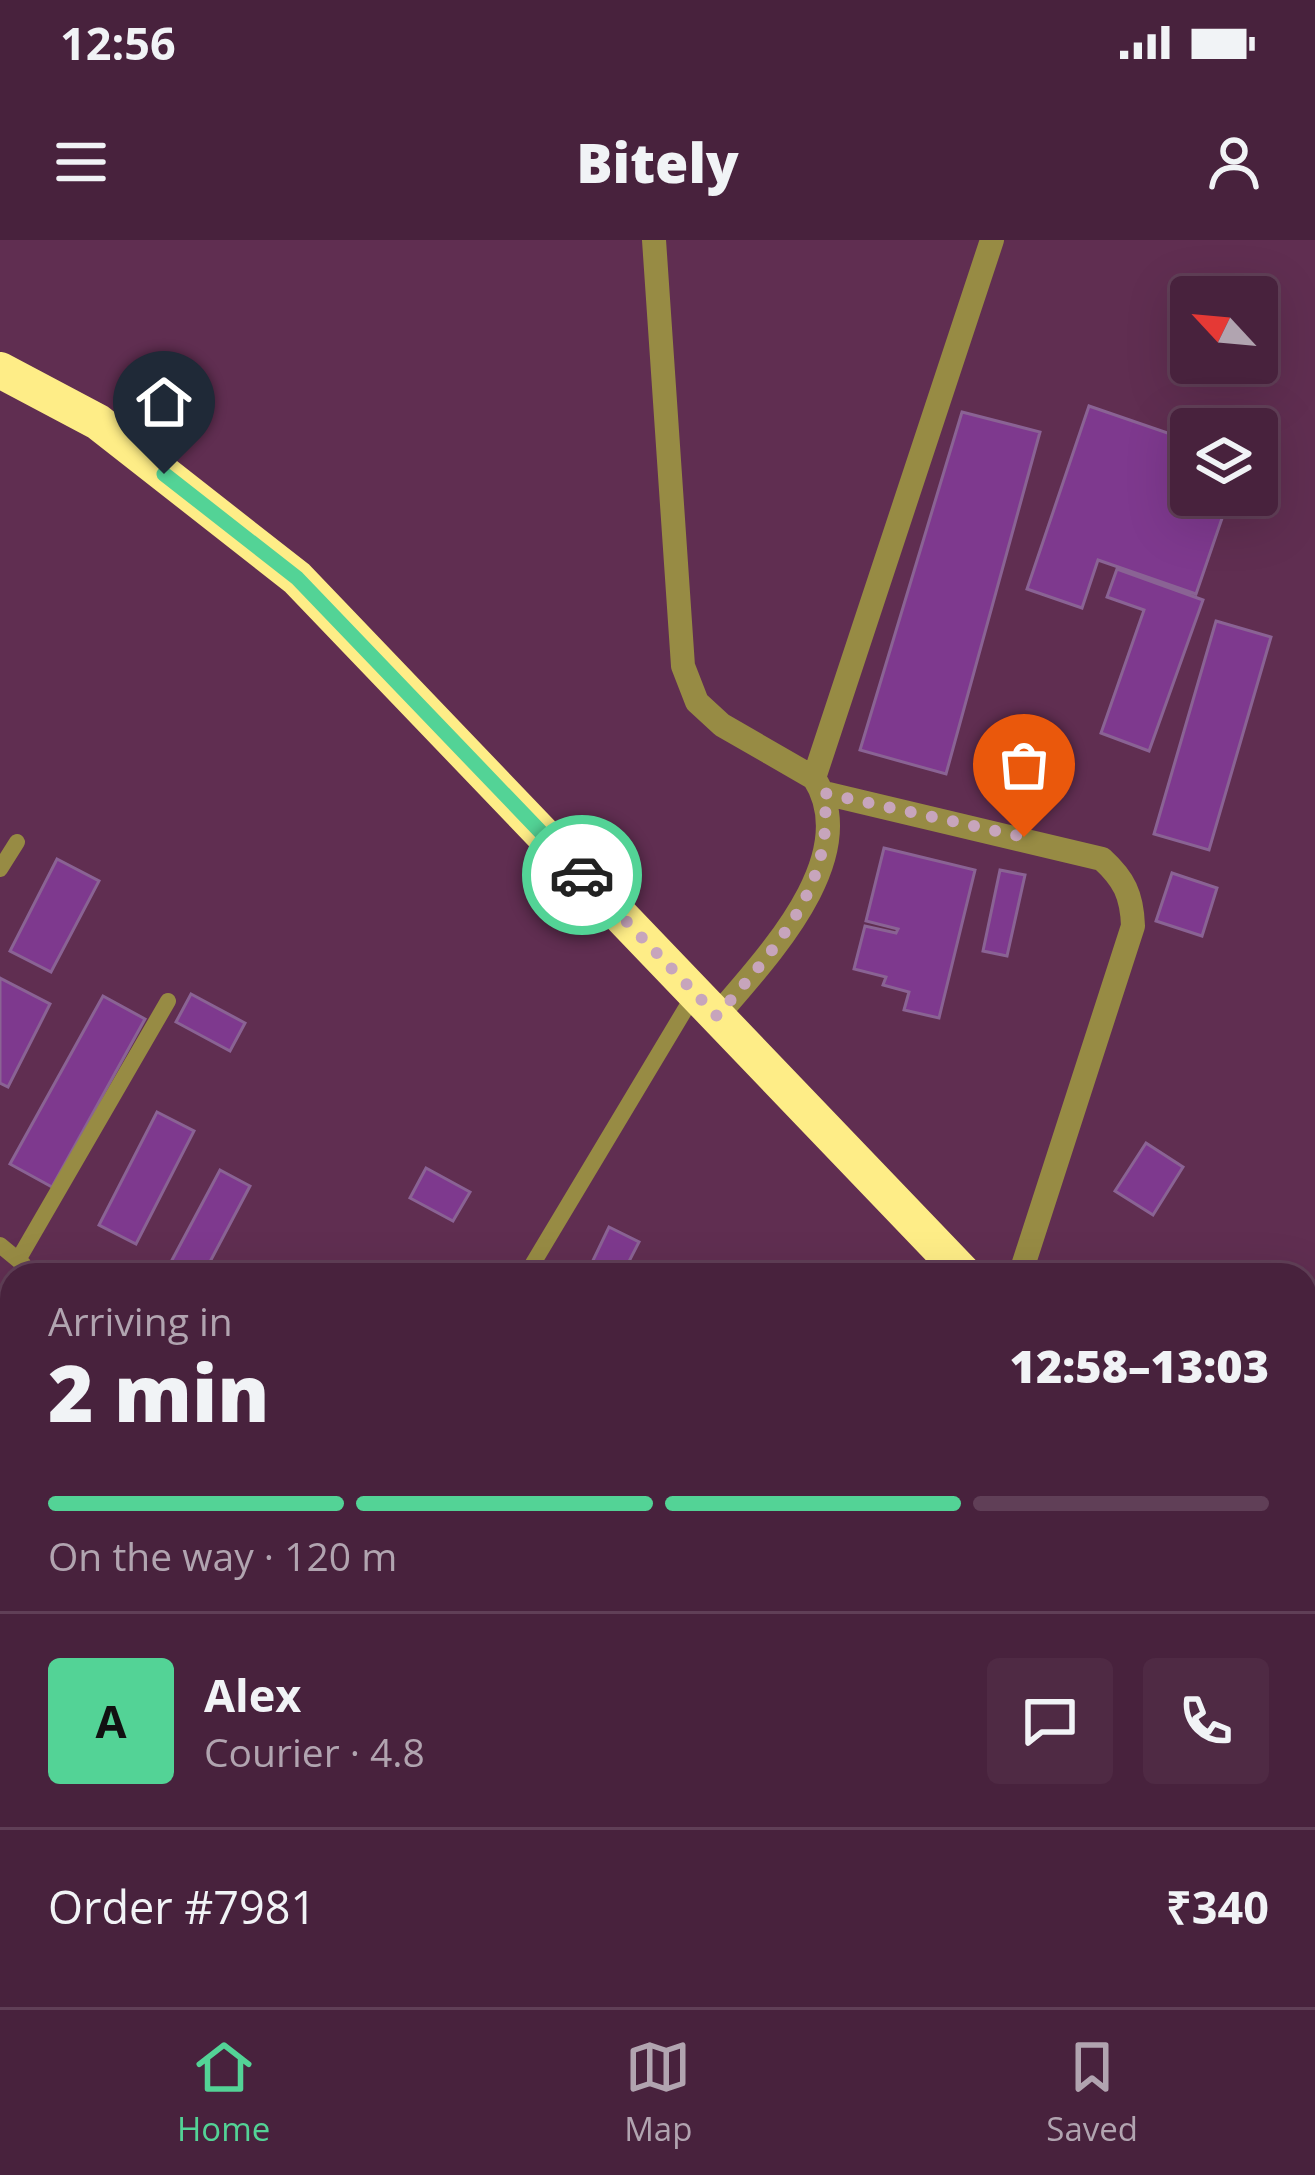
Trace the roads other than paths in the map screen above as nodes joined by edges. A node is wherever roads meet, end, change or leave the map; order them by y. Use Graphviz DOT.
graph roads {
  1 [pos="654,240"];
  2 [pos="992,240"];
  3 [pos="0,370"];
  4 [pos="819,786"];
  5 [pos="17,842"];
  6 [pos="0,869"];
  7 [pos="168,1001"];
  8 [pos="706,1005"];
  9 [pos="24,1263"];
  10 [pos="534,1263"];
  11 [pos="953,1263"];
  12 [pos="1025,1263"];
  1 -- 4 [label="street"];
  2 -- 4 [label="street"];
  3 -- 8 [label="highway"];
  4 -- 8 [label="street"];
  4 -- 12 [label="street"];
  5 -- 6 [label="lane"];
  7 -- 9 [label="lane"];
  8 -- 10 [label="lane"];
  8 -- 11 [label="highway"];
}
